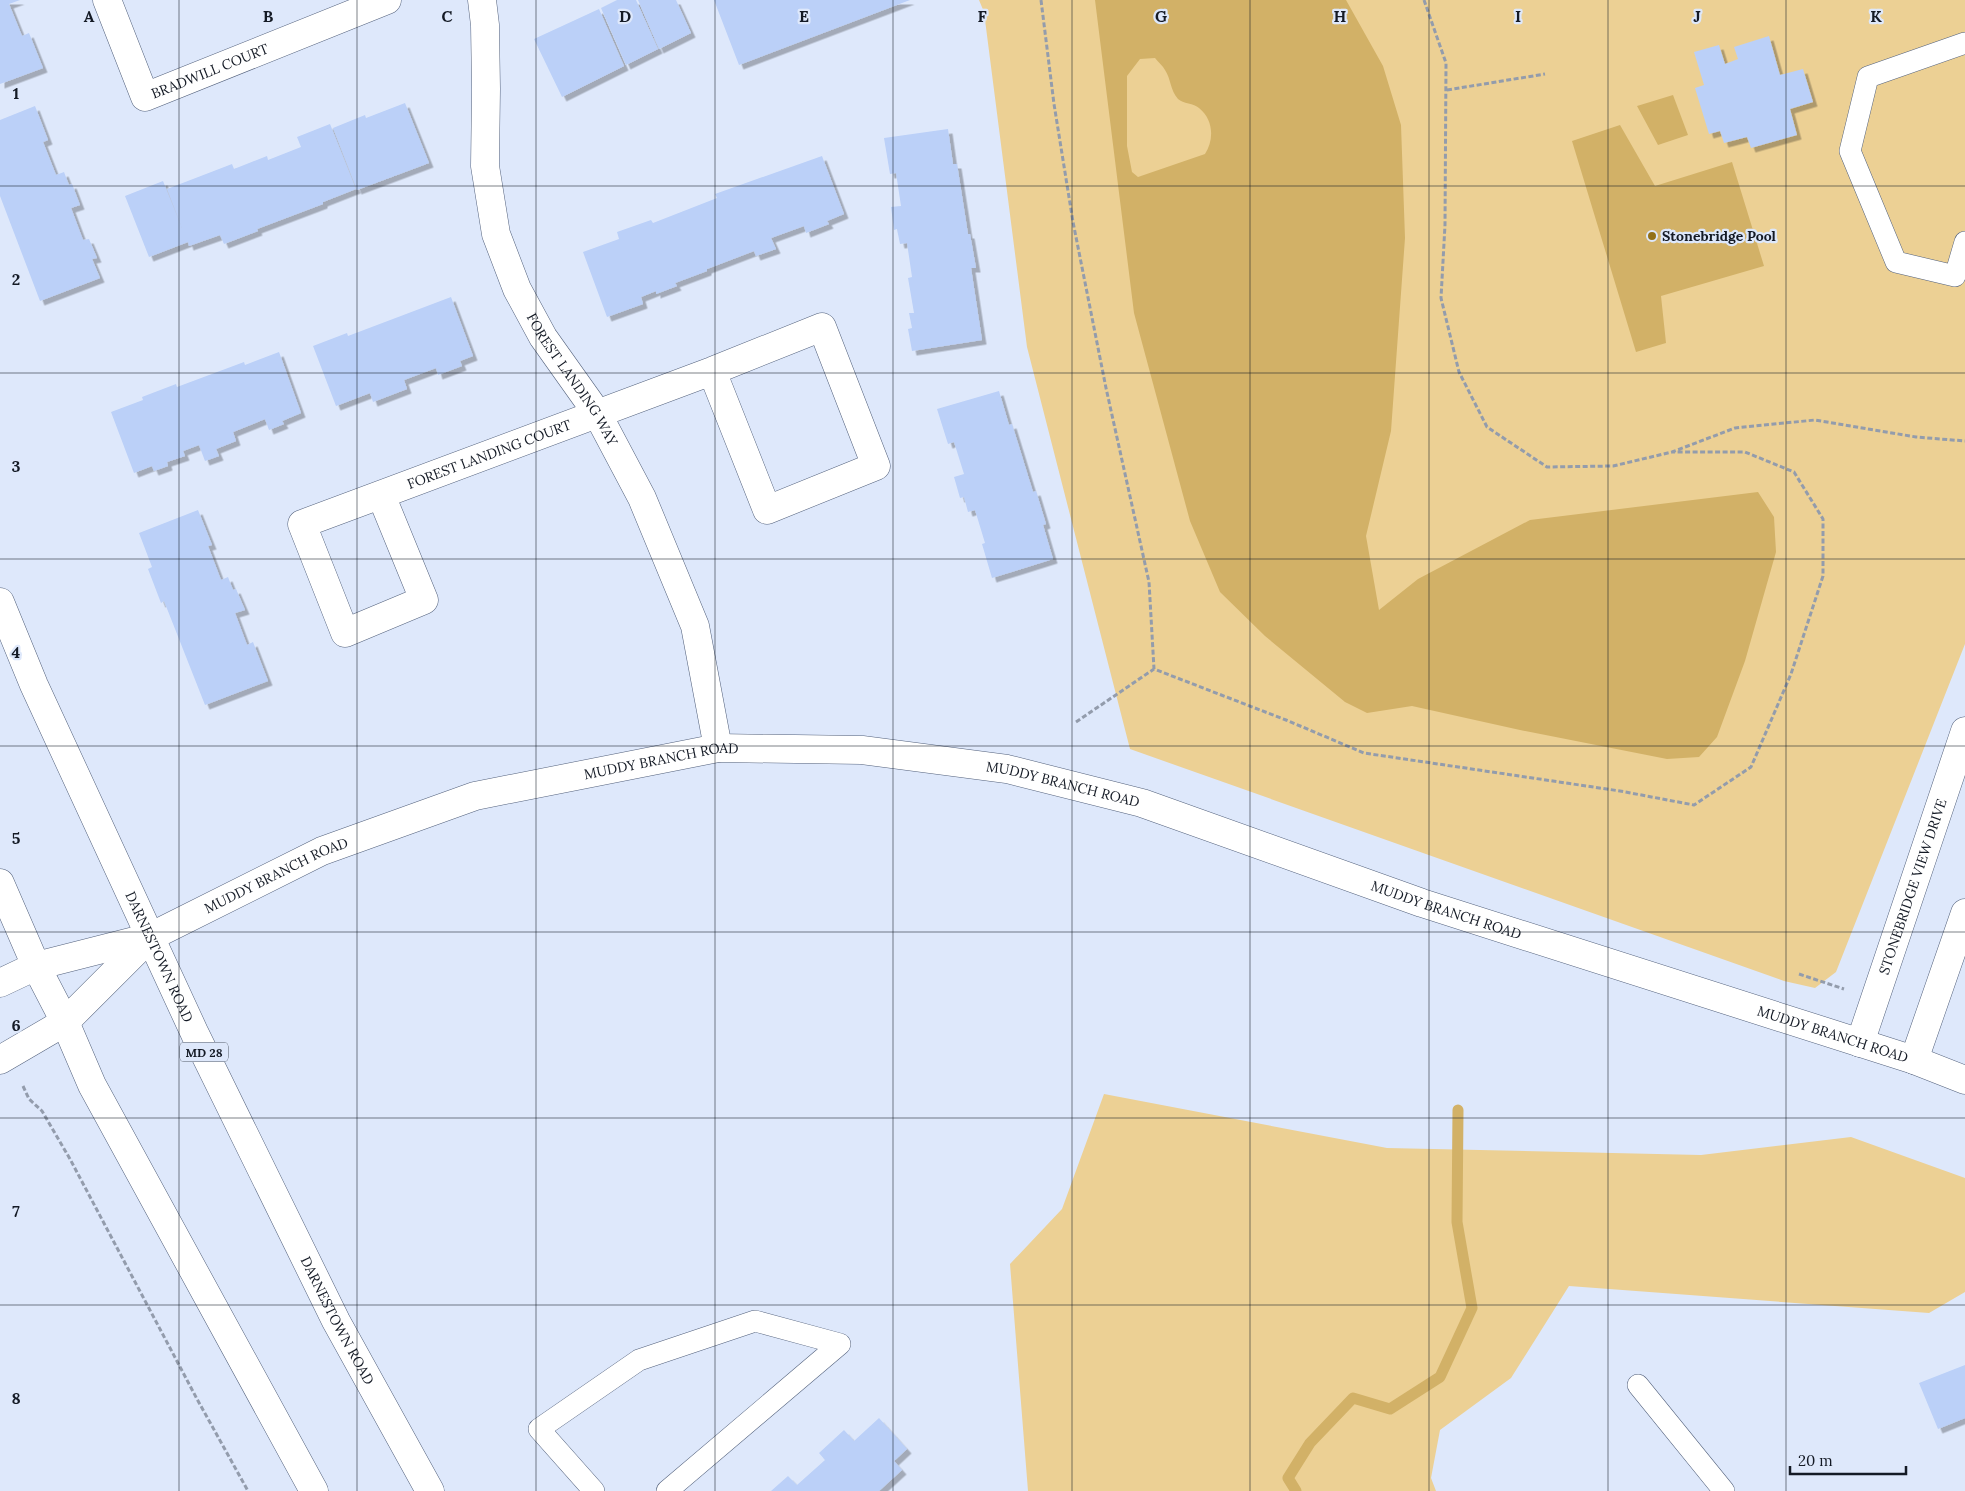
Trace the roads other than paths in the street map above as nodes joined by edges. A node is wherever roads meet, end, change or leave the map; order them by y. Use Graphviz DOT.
graph roads {
  1 [pos="107,0"];
  2 [pos="482,0"];
  3 [pos="375,2"];
  4 [pos="1965,43"];
  5 [pos="1965,242"];
  6 [pos="712,370"];
  7 [pos="597,413"];
  8 [pos="380,495"];
  9 [pos="0,602"];
  10 [pos="1965,731"];
  11 [pos="718,748"];
  12 [pos="0,883"];
  13 [pos="1965,913"];
  14 [pos="150,937"];
  15 [pos="36,966"];
  16 [pos="0,983"];
  17 [pos="65,1022"];
  18 [pos="1860,1043"];
  19 [pos="0,1060"];
  20 [pos="1914,1060"];
  21 [pos="1965,1080"];
  22 [pos="1638,1385"];
  23 [pos="314,1491"];
  24 [pos="430,1491"];
  25 [pos="594,1491"];
  26 [pos="667,1491"];
  27 [pos="1724,1491"];
  1 -- 3 [label="main road, BRADWILL COURT"];
  2 -- 7 [label="main road, FOREST LANDING WAY"];
  4 -- 5 [label="lane"];
  6 -- 6 [label="main road, FOREST LANDING COURT"];
  6 -- 7 [label="main road, FOREST LANDING COURT"];
  7 -- 8 [label="main road, FOREST LANDING COURT"];
  7 -- 11 [label="main road, FOREST LANDING WAY"];
  8 -- 8 [label="main road, FOREST LANDING COURT"];
  9 -- 14 [label="main road, DARNESTOWN ROAD / MD 28"];
  10 -- 18 [label="main road, STONEBRIDGE VIEW DRIVE"];
  11 -- 14 [label="main road, MUDDY BRANCH ROAD"];
  11 -- 18 [label="main road, MUDDY BRANCH ROAD"];
  12 -- 15 [label="main road"];
  13 -- 20 [label="main road"];
  14 -- 15 [label="main road, MUDDY BRANCH ROAD"];
  14 -- 17 [label="main road, MUDDY BRANCH ROAD"];
  14 -- 24 [label="main road, DARNESTOWN ROAD / MD 28"];
  15 -- 16 [label="main road, MUDDY BRANCH ROAD"];
  15 -- 17 [label="main road"];
  17 -- 19 [label="main road, MUDDY BRANCH ROAD"];
  17 -- 23 [label="main road"];
  18 -- 20 [label="main road, MUDDY BRANCH ROAD"];
  20 -- 21 [label="main road, MUDDY BRANCH ROAD"];
  22 -- 27 [label="lane"];
  25 -- 26 [label="lane"];
}
